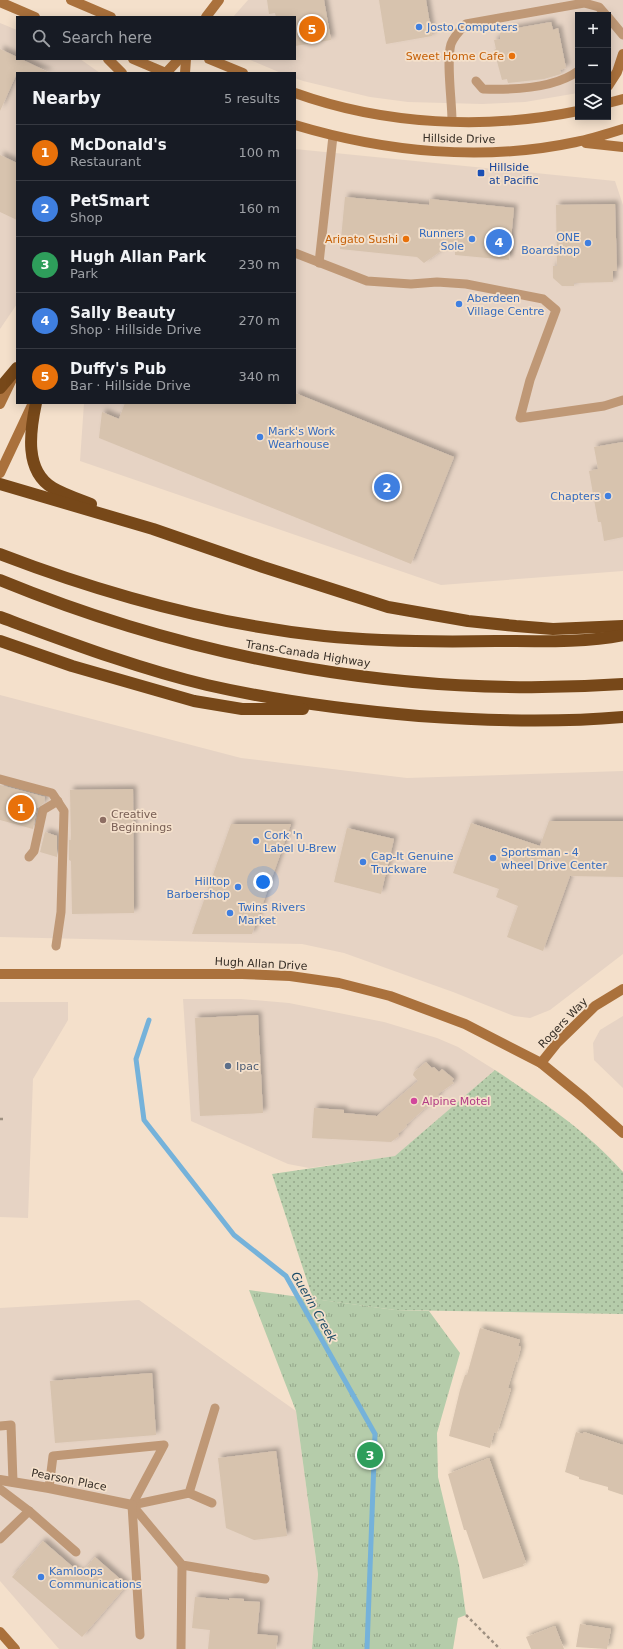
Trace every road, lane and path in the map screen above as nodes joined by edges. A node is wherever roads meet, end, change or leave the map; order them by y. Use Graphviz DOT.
graph roads {
  1 [pos="71,0"];
  2 [pos="219,0"];
  3 [pos="0,2"];
  4 [pos="603,12"];
  5 [pos="33,16"];
  6 [pos="109,16"];
  7 [pos="207,16"];
  8 [pos="611,21"];
  9 [pos="623,35"];
  10 [pos="623,54"];
  11 [pos="109,60"];
  12 [pos="135,60"];
  13 [pos="178,60"];
  14 [pos="186,60"];
  15 [pos="211,60"];
  16 [pos="121,72"];
  17 [pos="164,72"];
  18 [pos="167,72"];
  19 [pos="185,72"];
  20 [pos="241,72"];
  21 [pos="575,73"];
  22 [pos="476,81"];
  23 [pos="609,84"];
  24 [pos="296,93"];
  25 [pos="623,99"];
  26 [pos="611,102"];
  27 [pos="575,111"];
  28 [pos="452,121"];
  29 [pos="296,126"];
  30 [pos="623,130"];
  31 [pos="333,136"];
  32 [pos="576,142"];
  33 [pos="623,147"];
  34 [pos="296,253"];
  35 [pos="318,263"];
  36 [pos="16,370"];
  37 [pos="16,371"];
  38 [pos="0,388"];
  39 [pos="623,400"];
  40 [pos="0,404"];
  41 [pos="33,404"];
  42 [pos="36,404"];
  43 [pos="0,473"];
  44 [pos="0,484"];
  45 [pos="153,529"];
  46 [pos="0,554"];
  47 [pos="0,580"];
  48 [pos="0,617"];
  49 [pos="623,626"];
  50 [pos="623,635"];
  51 [pos="0,640"];
  52 [pos="623,684"];
  53 [pos="341,709"];
  54 [pos="623,717"];
  55 [pos="0,778"];
  56 [pos="58,801"];
  57 [pos="29,857"];
  58 [pos="56,946"];
  59 [pos="0,974"];
  60 [pos="623,989"];
  61 [pos="541,1063"];
  62 [pos="0,1119"];
  63 [pos="4,1119"];
  64 [pos="623,1133"];
  65 [pos="215,1408"];
  66 [pos="0,1426"];
  67 [pos="0,1480"];
  68 [pos="13,1482"];
  69 [pos="49,1488"];
  70 [pos="0,1489"];
  71 [pos="189,1493"];
  72 [pos="212,1503"];
  73 [pos="132,1505"];
  74 [pos="29,1510"];
  75 [pos="0,1539"];
  76 [pos="76,1552"];
  77 [pos="182,1565"];
  78 [pos="265,1579"];
  79 [pos="466,1615"];
  80 [pos="0,1632"];
  81 [pos="140,1635"];
  82 [pos="15,1649"];
  83 [pos="181,1649"];
  84 [pos="500,1649"];
  1 -- 6 [label="main road"];
  2 -- 7 [label="main road"];
  3 -- 5 [label="main road"];
  4 -- 28 [label="lane"];
  8 -- 9 [label="lane"];
  10 -- 23 [label="main road"];
  11 -- 16 [label="main road"];
  12 -- 17 [label="main road"];
  13 -- 18 [label="main road"];
  14 -- 19 [label="main road"];
  15 -- 20 [label="main road"];
  21 -- 22 [label="lane"];
  24 -- 28 [label="main road, Hillside Drive"];
  25 -- 26 [label="main road"];
  27 -- 28 [label="main road, Hillside Drive"];
  29 -- 31 [label="main road, Hillside Drive"];
  30 -- 32 [label="main road, Hillside Drive"];
  31 -- 32 [label="main road, Hillside Drive"];
  31 -- 35 [label="lane"];
  32 -- 33 [label="main road"];
  34 -- 35 [label="lane"];
  35 -- 39 [label="lane"];
  36 -- 38 [label="highway"];
  37 -- 40 [label="main road"];
  41 -- 43 [label="main road"];
  42 -- 45 [label="highway"];
  44 -- 45 [label="highway"];
  45 -- 49 [label="highway"];
  46 -- 50 [label="highway"];
  47 -- 52 [label="highway, Trans-Canada Highway"];
  48 -- 53 [label="highway"];
  51 -- 53 [label="highway"];
  53 -- 54 [label="highway"];
  55 -- 56 [label="lane"];
  56 -- 57 [label="lane"];
  56 -- 58 [label="lane"];
  59 -- 61 [label="main road, Hugh Allan Drive"];
  60 -- 61 [label="main road, Rogers Way"];
  61 -- 64 [label="main road, Hugh Allan Drive"];
  62 -- 63 [label="path"];
  65 -- 71 [label="lane"];
  66 -- 68 [label="lane"];
  67 -- 68 [label="street, Pearson Place"];
  68 -- 69 [label="street, Pearson Place"];
  69 -- 73 [label="street, Pearson Place"];
  69 -- 73 [label="lane"];
  70 -- 74 [label="lane"];
  71 -- 72 [label="lane"];
  71 -- 73 [label="lane"];
  73 -- 77 [label="lane"];
  73 -- 81 [label="lane"];
  74 -- 75 [label="lane"];
  74 -- 76 [label="lane"];
  77 -- 78 [label="lane"];
  77 -- 83 [label="lane"];
  79 -- 84 [label="path"];
  80 -- 82 [label="main road"];
}
